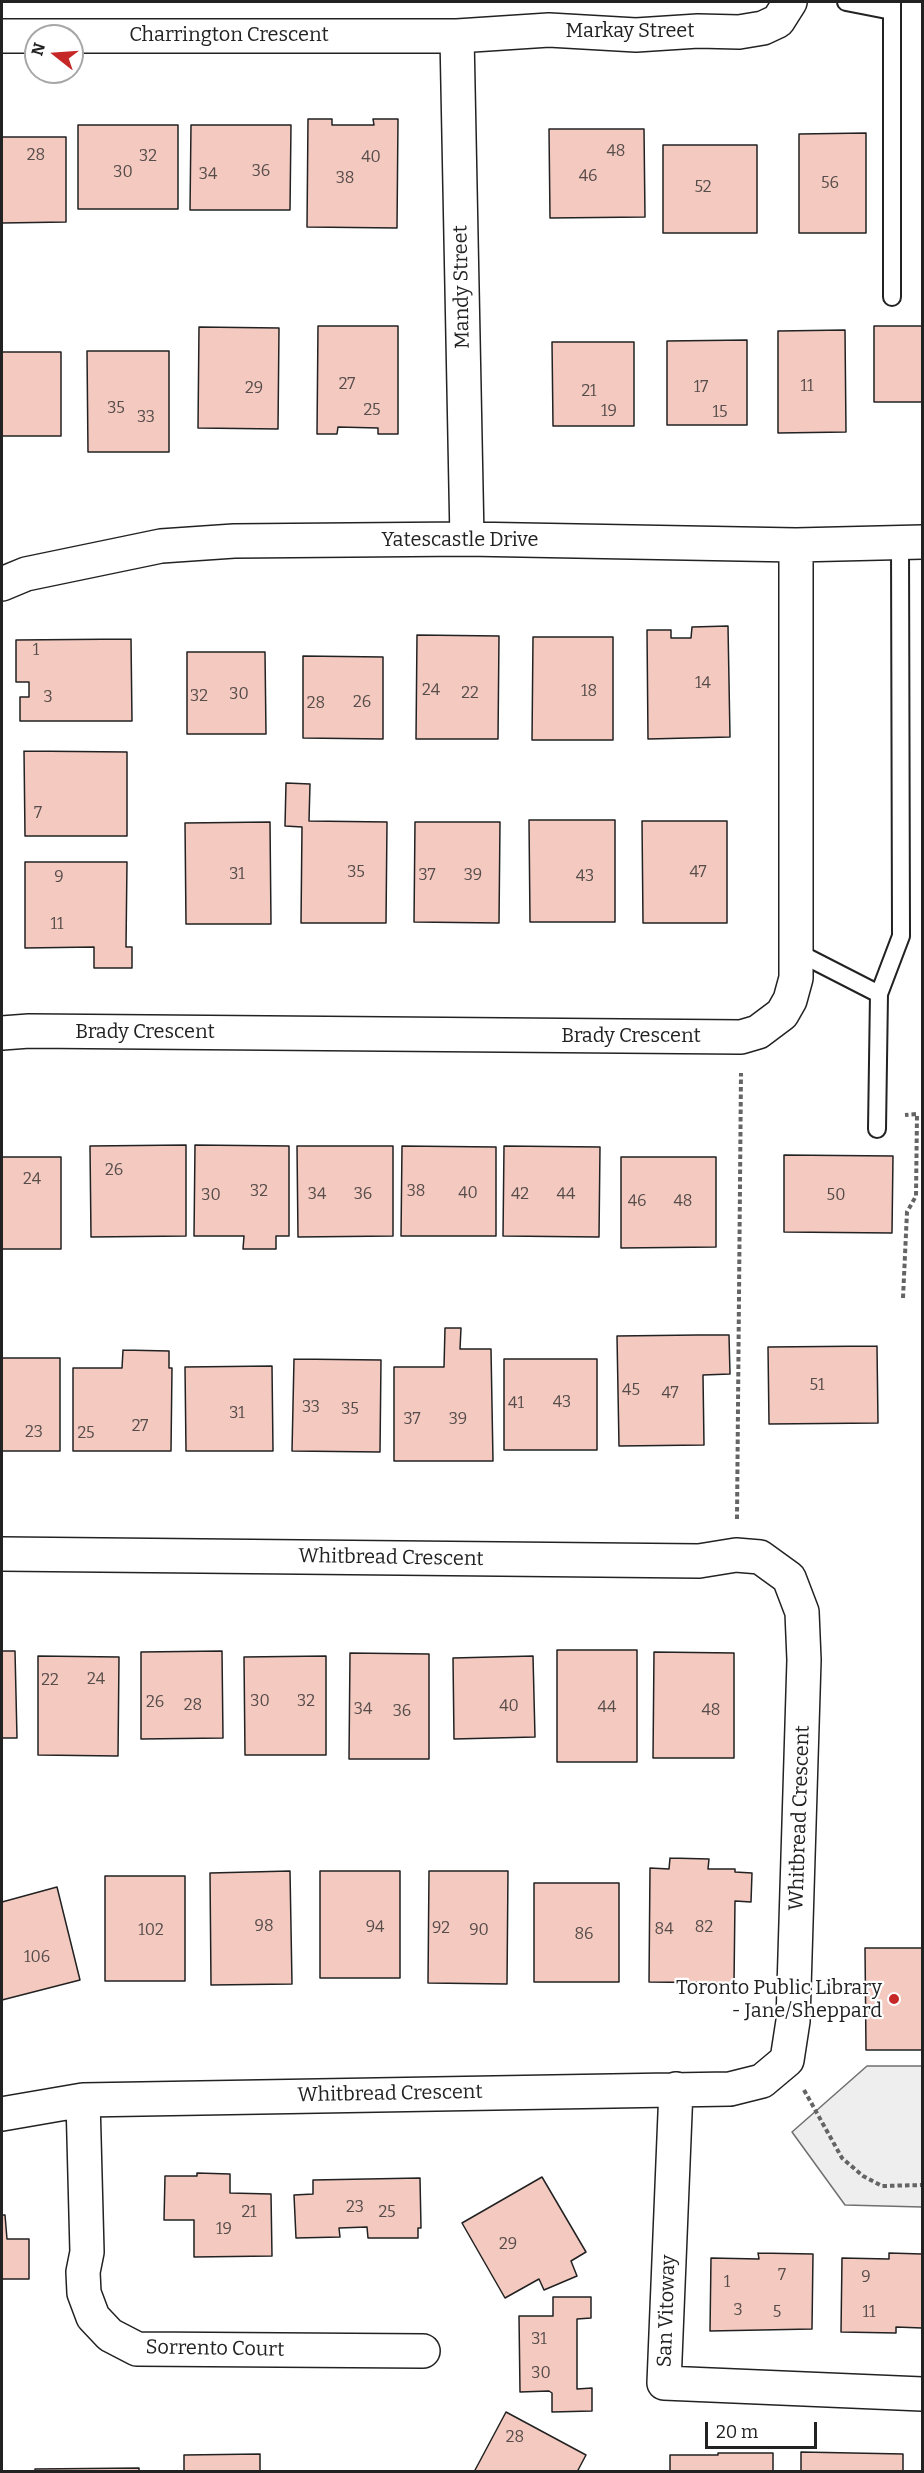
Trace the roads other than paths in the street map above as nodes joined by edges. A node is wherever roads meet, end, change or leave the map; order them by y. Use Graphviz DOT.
graph roads {
  1 [pos="790,2"];
  2 [pos="846,2"];
  3 [pos="892,6"];
  4 [pos="2,36"];
  5 [pos="457,36"];
  6 [pos="892,297"];
  7 [pos="467,539"];
  8 [pos="911,543"];
  9 [pos="796,545"];
  10 [pos="2,584"];
  11 [pos="795,951"];
  12 [pos="879,994"];
  13 [pos="2,1033"];
  14 [pos="877,1123"];
  15 [pos="2,1554"];
  16 [pos="676,2089"];
  17 [pos="83,2100"];
  18 [pos="2,2114"];
  19 [pos="423,2351"];
  20 [pos="922,2394"];
  1 -- 5 [label="street, Markay Street"];
  2 -- 3 [label="lane"];
  3 -- 6 [label="lane"];
  4 -- 5 [label="street, Charrington Crescent"];
  5 -- 7 [label="street, Mandy Street"];
  7 -- 9 [label="street, Yatescastle Drive"];
  7 -- 10 [label="street, Yatescastle Drive"];
  8 -- 9 [label="street, Yatescastle Drive"];
  8 -- 12 [label="lane"];
  9 -- 11 [label="street, Brady Crescent"];
  11 -- 12 [label="lane"];
  11 -- 13 [label="street, Brady Crescent"];
  12 -- 14 [label="lane"];
  15 -- 16 [label="street, Whitbread Crescent"];
  16 -- 17 [label="street, Whitbread Crescent"];
  16 -- 20 [label="street, San Vitoway"];
  17 -- 18 [label="street, Whitbread Crescent"];
  17 -- 19 [label="street, Sorrento Court"];
}
